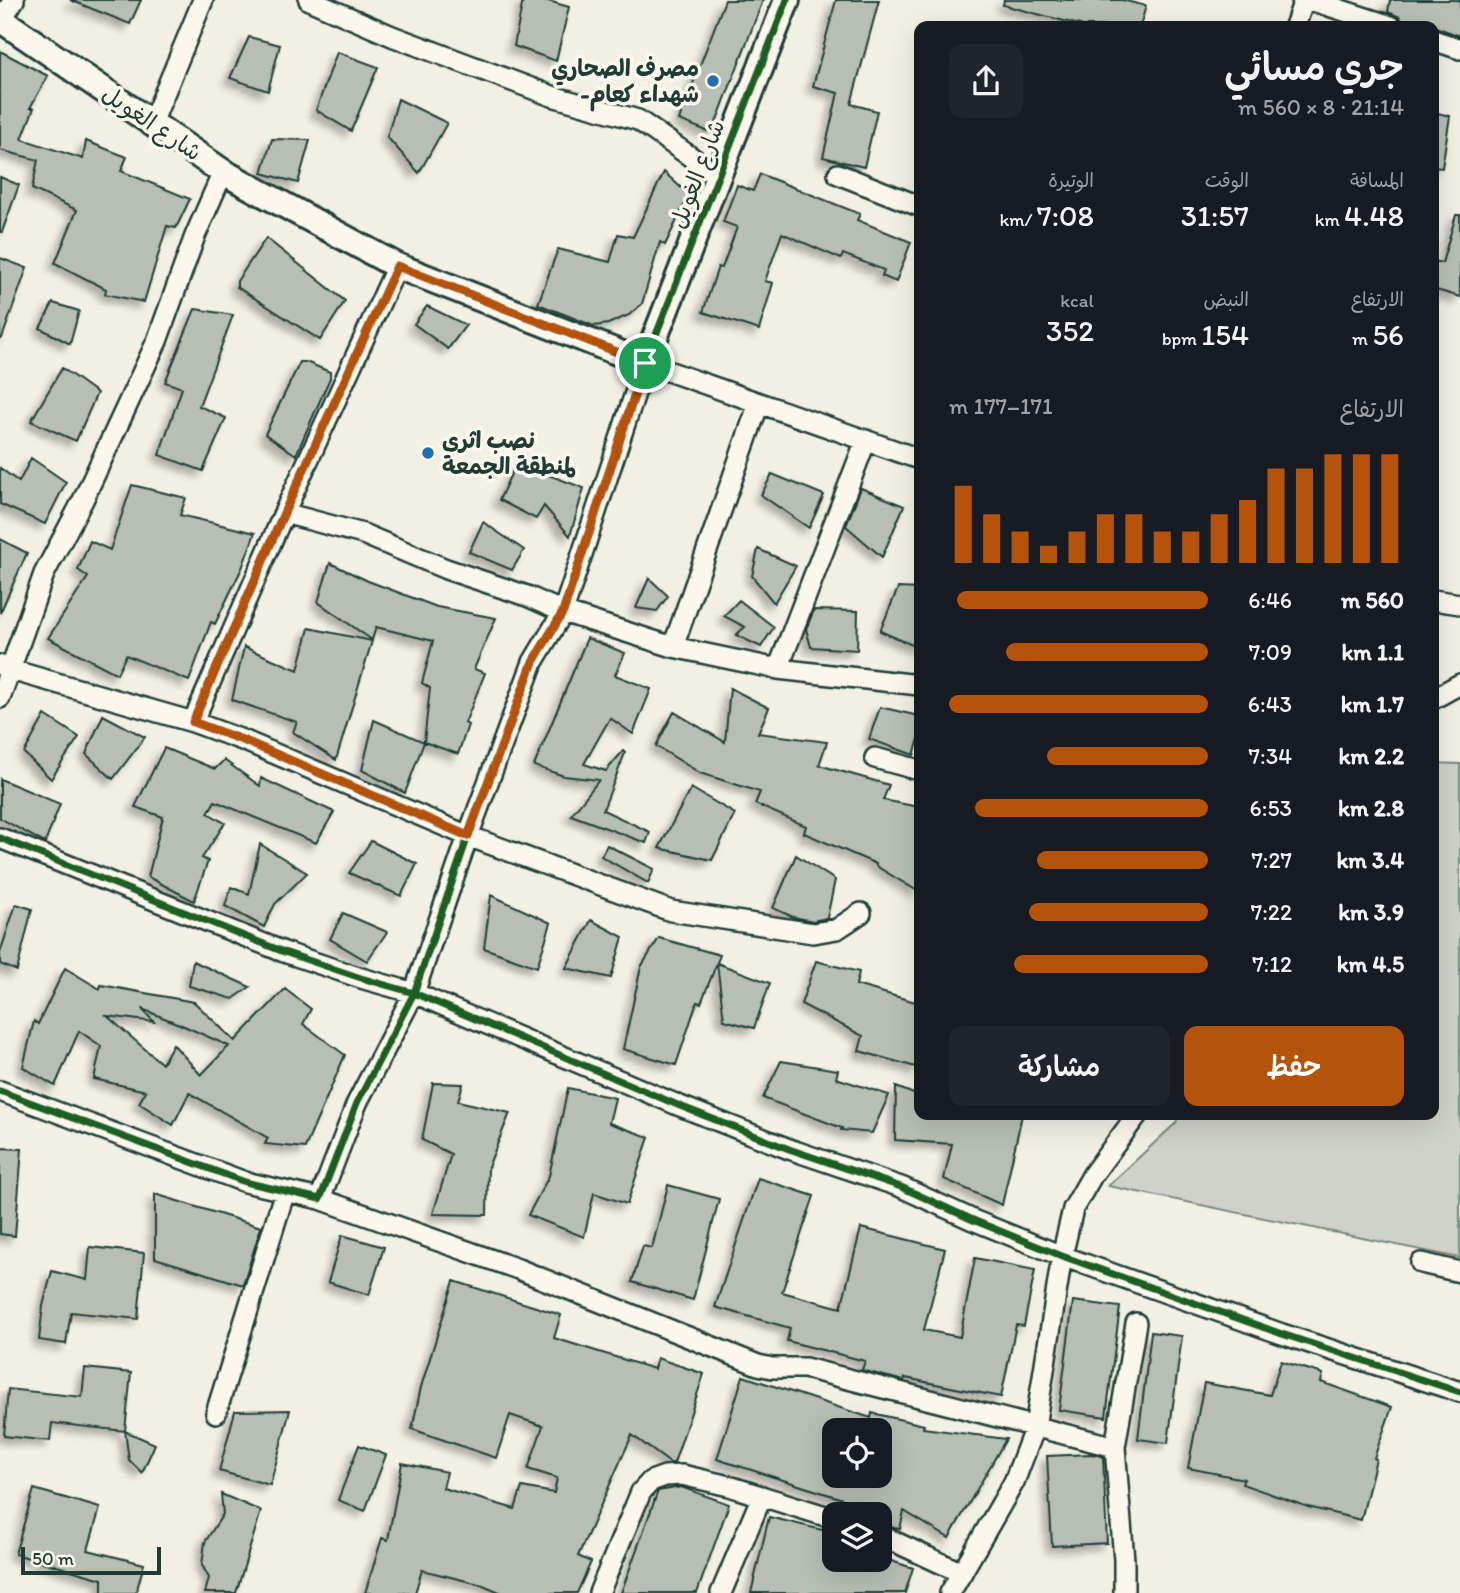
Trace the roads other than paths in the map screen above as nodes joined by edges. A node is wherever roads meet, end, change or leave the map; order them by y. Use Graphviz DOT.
graph roads {
  1 [pos="202,0"];
  2 [pos="309,0"];
  3 [pos="787,0"];
  4 [pos="1304,0"];
  5 [pos="1310,0"];
  6 [pos="5,13"];
  7 [pos="1297,21"];
  8 [pos="1375,21"];
  9 [pos="1439,42"];
  10 [pos="1460,49"];
  11 [pos="152,123"];
  12 [pos="223,172"];
  13 [pos="838,174"];
  14 [pos="717,175"];
  15 [pos="914,204"];
  16 [pos="397,266"];
  17 [pos="645,363"];
  18 [pos="759,403"];
  19 [pos="866,440"];
  20 [pos="914,457"];
  21 [pos="284,513"];
  22 [pos="1439,601"];
  23 [pos="1460,604"];
  24 [pos="563,612"];
  25 [pos="673,647"];
  26 [pos="5,668"];
  27 [pos="778,669"];
  28 [pos="914,684"];
  29 [pos="1460,684"];
  30 [pos="1439,696"];
  31 [pos="0,698"];
  32 [pos="193,722"];
  33 [pos="875,758"];
  34 [pos="914,769"];
  35 [pos="468,836"];
  36 [pos="0,838"];
  37 [pos="861,913"];
  38 [pos="414,993"];
  39 [pos="0,1091"];
  40 [pos="1133,1120"];
  41 [pos="285,1191"];
  42 [pos="320,1199"];
  43 [pos="1062,1256"];
  44 [pos="1421,1263"];
  45 [pos="1460,1272"];
  46 [pos="1136,1323"];
  47 [pos="1460,1392"];
  48 [pos="216,1413"];
  49 [pos="1035,1427"];
  50 [pos="1115,1447"];
  51 [pos="762,1496"];
  52 [pos="822,1514"];
  53 [pos="892,1541"];
  54 [pos="962,1573"];
  55 [pos="598,1593"];
  56 [pos="721,1593"];
  57 [pos="950,1593"];
  58 [pos="1124,1593"];
  1 -- 11 [label="street"];
  2 -- 14 [label="street"];
  3 -- 14 [label="street, شارع الغويل"];
  4 -- 7 [label="street"];
  5 -- 8 [label="street"];
  6 -- 11 [label="street, شارع الغويل"];
  9 -- 10 [label="street"];
  11 -- 12 [label="street, شارع الغويل"];
  12 -- 16 [label="street, شارع الغويل"];
  12 -- 26 [label="street"];
  13 -- 15 [label="street"];
  14 -- 17 [label="street, شارع الغويل"];
  16 -- 17 [label="street, شارع الغويل"];
  16 -- 21 [label="street"];
  17 -- 18 [label="street"];
  17 -- 24 [label="street"];
  18 -- 19 [label="street"];
  18 -- 25 [label="street"];
  19 -- 20 [label="street"];
  19 -- 27 [label="street"];
  21 -- 24 [label="street"];
  21 -- 32 [label="street"];
  22 -- 23 [label="street"];
  24 -- 25 [label="street"];
  24 -- 35 [label="street"];
  25 -- 27 [label="street"];
  26 -- 31 [label="street"];
  26 -- 32 [label="street"];
  27 -- 28 [label="street"];
  29 -- 30 [label="street"];
  32 -- 35 [label="street"];
  33 -- 34 [label="street"];
  35 -- 37 [label="street"];
  35 -- 38 [label="street"];
  36 -- 38 [label="street"];
  38 -- 42 [label="street"];
  38 -- 43 [label="street"];
  39 -- 41 [label="street"];
  40 -- 43 [label="street"];
  41 -- 42 [label="street"];
  41 -- 48 [label="street"];
  42 -- 49 [label="street"];
  43 -- 47 [label="street"];
  43 -- 49 [label="street"];
  44 -- 45 [label="street"];
  46 -- 50 [label="street"];
  49 -- 50 [label="street"];
  49 -- 54 [label="street"];
  50 -- 58 [label="street"];
  51 -- 52 [label="street"];
  51 -- 55 [label="street"];
  51 -- 56 [label="street"];
  53 -- 54 [label="street"];
  54 -- 57 [label="street"];
}
